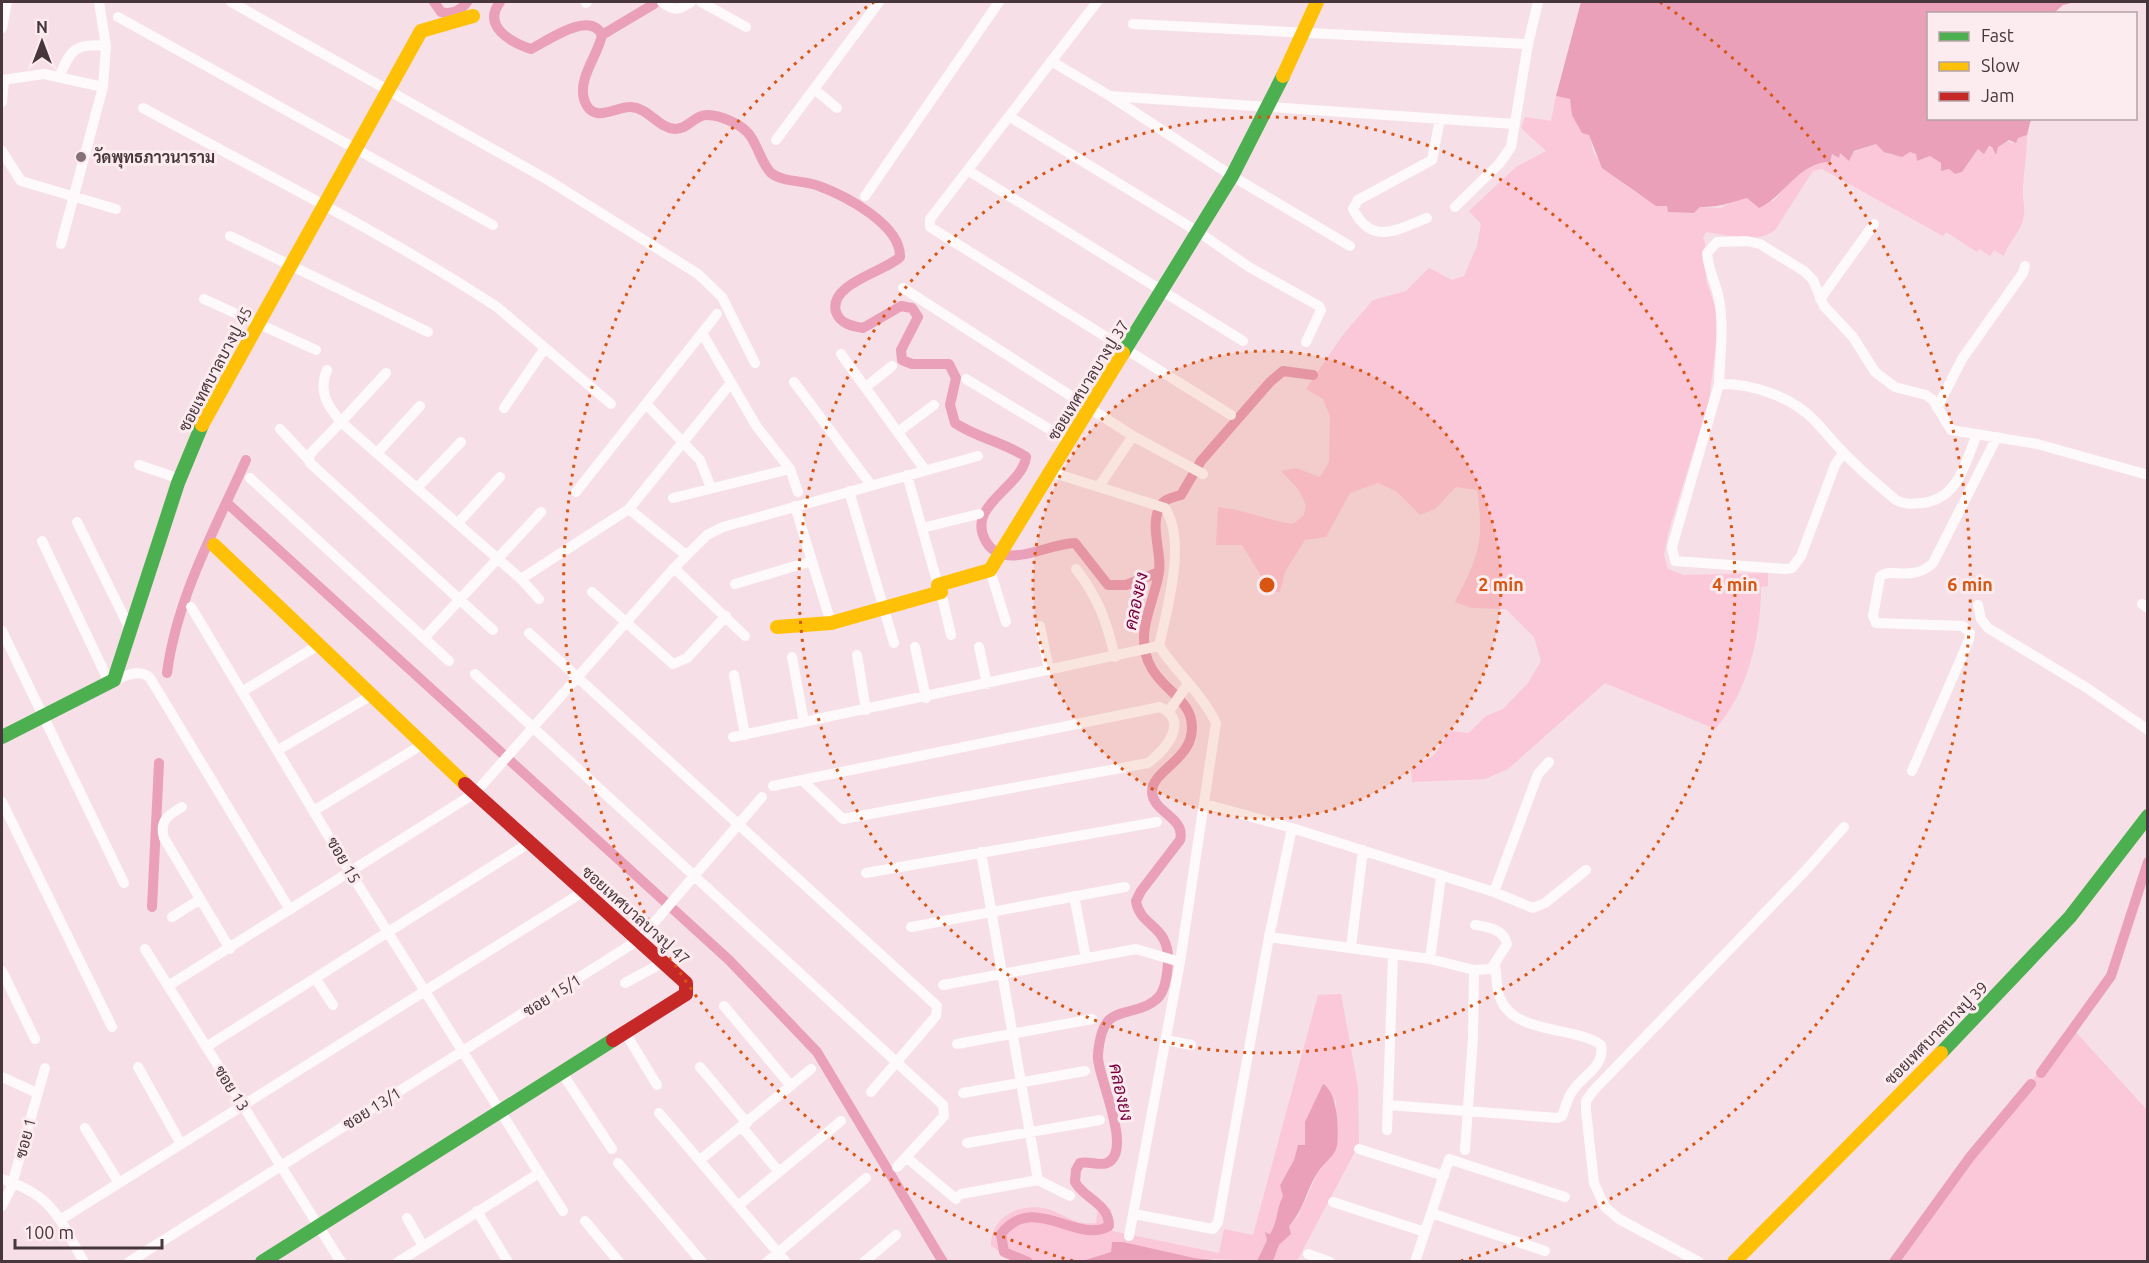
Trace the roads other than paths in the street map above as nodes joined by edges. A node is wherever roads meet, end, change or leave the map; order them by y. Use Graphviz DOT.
graph roads {
  1 [pos="7,2"];
  2 [pos="99,2"];
  3 [pos="231,2"];
  4 [pos="662,2"];
  5 [pos="691,2"];
  6 [pos="701,2"];
  7 [pos="879,2"];
  8 [pos="999,2"];
  9 [pos="1097,2"];
  10 [pos="1317,2"];
  11 [pos="1538,2"];
  12 [pos="473,16"];
  13 [pos="118,17"];
  14 [pos="1132,24"];
  15 [pos="746,27"];
  16 [pos="2,28"];
  17 [pos="1303,34"];
  18 [pos="1528,44"];
  19 [pos="106,46"];
  20 [pos="1051,61"];
  21 [pos="59,77"];
  22 [pos="3,80"];
  23 [pos="104,87"];
  24 [pos="814,89"];
  25 [pos="389,91"];
  26 [pos="1110,96"];
  27 [pos="2,102"];
  28 [pos="1269,106"];
  29 [pos="143,108"];
  30 [pos="837,108"];
  31 [pos="1010,117"];
  32 [pos="1440,119"];
  33 [pos="1514,124"];
  34 [pos="776,140"];
  35 [pos="358,148"];
  36 [pos="2,151"];
  37 [pos="969,171"];
  38 [pos="1232,176"];
  39 [pos="865,196"];
  40 [pos="74,197"];
  41 [pos="324,207"];
  42 [pos="1455,207"];
  43 [pos="116,209"];
  44 [pos="1427,218"];
  45 [pos="1874,224"];
  46 [pos="493,225"];
  47 [pos="1200,233"];
  48 [pos="230,236"];
  49 [pos="62,244"];
  50 [pos="1350,246"];
  51 [pos="292,265"];
  52 [pos="2025,266"];
  53 [pos="903,288"];
  54 [pos="1162,291"];
  55 [pos="204,299"];
  56 [pos="1820,299"];
  57 [pos="717,314"];
  58 [pos="258,323"];
  59 [pos="428,332"];
  60 [pos="702,333"];
  61 [pos="1243,341"];
  62 [pos="1306,342"];
  63 [pos="545,348"];
  64 [pos="1126,349"];
  65 [pos="316,350"];
  66 [pos="841,354"];
  67 [pos="755,363"];
  68 [pos="892,366"];
  69 [pos="327,370"];
  70 [pos="386,373"];
  71 [pos="966,379"];
  72 [pos="794,382"];
  73 [pos="730,384"];
  74 [pos="1719,384"];
  75 [pos="866,387"];
  76 [pos="611,404"];
  77 [pos="646,404"];
  78 [pos="934,405"];
  79 [pos="420,406"];
  80 [pos="504,408"];
  81 [pos="1937,408"];
  82 [pos="1089,409"];
  83 [pos="1231,415"];
  84 [pos="341,422"];
  85 [pos="280,429"];
  86 [pos="898,432"];
  87 [pos="1977,434"];
  88 [pos="1133,436"];
  89 [pos="1997,437"];
  90 [pos="684,441"];
  91 [pos="1069,441"];
  92 [pos="461,442"];
  93 [pos="377,453"];
  94 [pos="1843,453"];
  95 [pos="978,456"];
  96 [pos="308,459"];
  97 [pos="139,465"];
  98 [pos="790,469"];
  99 [pos="925,470"];
  100 [pos="1051,472"];
  101 [pos="1199,472"];
  102 [pos="907,475"];
  103 [pos="2148,475"];
  104 [pos="500,477"];
  105 [pos="250,478"];
  106 [pos="180,479"];
  107 [pos="871,485"];
  108 [pos="1099,486"];
  109 [pos="417,488"];
  110 [pos="711,488"];
  111 [pos="849,491"];
  112 [pos="576,492"];
  113 [pos="798,492"];
  114 [pos="673,498"];
  115 [pos="795,506"];
  116 [pos="629,509"];
  117 [pos="541,512"];
  118 [pos="979,514"];
  119 [pos="78,522"];
  120 [pos="458,523"];
  121 [pos="922,528"];
  122 [pos="42,542"];
  123 [pos="214,545"];
  124 [pos="686,555"];
  125 [pos="498,558"];
  126 [pos="812,561"];
  127 [pos="674,568"];
  128 [pos="1076,569"];
  129 [pos="990,570"];
  130 [pos="521,579"];
  131 [pos="735,584"];
  132 [pos="940,589"];
  133 [pos="592,592"];
  134 [pos="539,599"];
  135 [pos="459,600"];
  136 [pos="1978,605"];
  137 [pos="191,607"];
  138 [pos="885,608"];
  139 [pos="726,616"];
  140 [pos="1006,622"];
  141 [pos="626,623"];
  142 [pos="831,623"];
  143 [pos="1040,626"];
  144 [pos="777,627"];
  145 [pos="130,629"];
  146 [pos="493,630"];
  147 [pos="2,631"];
  148 [pos="530,633"];
  149 [pos="951,635"];
  150 [pos="745,636"];
  151 [pos="424,638"];
  152 [pos="894,643"];
  153 [pos="320,644"];
  154 [pos="915,647"];
  155 [pos="979,647"];
  156 [pos="1152,648"];
  157 [pos="857,655"];
  158 [pos="792,657"];
  159 [pos="1114,657"];
  160 [pos="449,661"];
  161 [pos="1049,670"];
  162 [pos="475,674"];
  163 [pos="734,675"];
  164 [pos="578,676"];
  165 [pos="112,682"];
  166 [pos="987,684"];
  167 [pos="1188,684"];
  168 [pos="243,692"];
  169 [pos="372,694"];
  170 [pos="926,698"];
  171 [pos="866,710"];
  172 [pos="1169,711"];
  173 [pos="43,716"];
  174 [pos="804,722"];
  175 [pos="532,729"];
  176 [pos="2148,730"];
  177 [pos="745,735"];
  178 [pos="2,737"];
  179 [pos="733,737"];
  180 [pos="423,744"];
  181 [pos="278,750"];
  182 [pos="1549,762"];
  183 [pos="1912,771"];
  184 [pos="802,780"];
  185 [pos="773,786"];
  186 [pos="475,793"];
  187 [pos="762,797"];
  188 [pos="2,802"];
  189 [pos="1205,804"];
  190 [pos="182,807"];
  191 [pos="315,810"];
  192 [pos="2148,816"];
  193 [pos="1157,822"];
  194 [pos="740,823"];
  195 [pos="1844,827"];
  196 [pos="1292,828"];
  197 [pos="529,843"];
  198 [pos="1363,850"];
  199 [pos="981,852"];
  200 [pos="1586,870"];
  201 [pos="350,872"];
  202 [pos="866,873"];
  203 [pos="694,877"];
  204 [pos="1441,877"];
  205 [pos="124,883"];
  206 [pos="1125,887"];
  207 [pos="586,890"];
  208 [pos="1494,892"];
  209 [pos="1074,896"];
  210 [pos="199,900"];
  211 [pos="290,910"];
  212 [pos="992,912"];
  213 [pos="172,917"];
  214 [pos="1475,925"];
  215 [pos="911,927"];
  216 [pos="388,932"];
  217 [pos="1269,937"];
  218 [pos="640,939"];
  219 [pos="1351,947"];
  220 [pos="145,949"];
  221 [pos="230,949"];
  222 [pos="1393,954"];
  223 [pos="1086,958"];
  224 [pos="1430,959"];
  225 [pos="1177,961"];
  226 [pos="664,962"];
  227 [pos="1495,965"];
  228 [pos="1474,970"];
  229 [pos="2,971"];
  230 [pos="1003,974"];
  231 [pos="315,978"];
  232 [pos="625,983"];
  233 [pos="943,985"];
  234 [pos="168,987"];
  235 [pos="427,991"];
  236 [pos="333,1005"];
  237 [pos="724,1006"];
  238 [pos="1092,1019"];
  239 [pos="112,1028"];
  240 [pos="626,1034"];
  241 [pos="1014,1034"];
  242 [pos="35,1040"];
  243 [pos="1166,1040"];
  244 [pos="957,1044"];
  245 [pos="1191,1045"];
  246 [pos="206,1047"];
  247 [pos="464,1051"];
  248 [pos="896,1062"];
  249 [pos="138,1067"];
  250 [pos="700,1067"];
  251 [pos="45,1068"];
  252 [pos="811,1069"];
  253 [pos="1085,1071"];
  254 [pos="562,1073"];
  255 [pos="2,1077"];
  256 [pos="1022,1082"];
  257 [pos="657,1085"];
  258 [pos="792,1086"];
  259 [pos="871,1092"];
  260 [pos="37,1093"];
  261 [pos="963,1093"];
  262 [pos="1388,1105"];
  263 [pos="243,1106"];
  264 [pos="501,1111"];
  265 [pos="1467,1112"];
  266 [pos="659,1113"];
  267 [pos="1100,1120"];
  268 [pos="841,1121"];
  269 [pos="744,1125"];
  270 [pos="85,1128"];
  271 [pos="1387,1130"];
  272 [pos="1031,1132"];
  273 [pos="967,1143"];
  274 [pos="181,1144"];
  275 [pos="612,1149"];
  276 [pos="1359,1149"];
  277 [pos="1465,1150"];
  278 [pos="906,1157"];
  279 [pos="700,1160"];
  280 [pos="618,1163"];
  281 [pos="280,1166"];
  282 [pos="897,1167"];
  283 [pos="779,1172"];
  284 [pos="539,1173"];
  285 [pos="1444,1176"];
  286 [pos="866,1178"];
  287 [pos="1038,1180"];
  288 [pos="7,1181"];
  289 [pos="119,1183"];
  290 [pos="1070,1196"];
  291 [pos="1565,1197"];
  292 [pos="1332,1202"];
  293 [pos="739,1205"];
  294 [pos="2,1206"];
  295 [pos="477,1211"];
  296 [pos="563,1211"];
  297 [pos="1431,1213"];
  298 [pos="1134,1214"];
  299 [pos="407,1218"];
  300 [pos="60,1220"];
  301 [pos="585,1221"];
  302 [pos="320,1226"];
  303 [pos="1425,1232"];
  304 [pos="896,1235"];
  305 [pos="1129,1236"];
  306 [pos="420,1248"];
  307 [pos="1545,1251"];
  308 [pos="778,1252"];
  309 [pos="1308,1254"];
  310 [pos="263,1261"];
  311 [pos="84,1262"];
  312 [pos="129,1262"];
  313 [pos="341,1262"];
  314 [pos="398,1262"];
  315 [pos="423,1262"];
  316 [pos="508,1262"];
  317 [pos="619,1262"];
  318 [pos="702,1262"];
  319 [pos="767,1262"];
  320 [pos="786,1262"];
  321 [pos="864,1262"];
  322 [pos="1330,1262"];
  323 [pos="1415,1262"];
  324 [pos="1699,1262"];
  325 [pos="1734,1262"];
  1 -- 16 [label="street"];
  2 -- 19 [label="street"];
  3 -- 25 [label="street"];
  4 -- 5 [label="street"];
  6 -- 15 [label="street"];
  7 -- 24 [label="street"];
  8 -- 39 [label="street"];
  9 -- 20 [label="street"];
  10 -- 17 [label="street, ซอยเทศบาลบางปู 37"];
  11 -- 18 [label="street"];
  12 -- 25 [label="street, ซอยเทศบาลบางปู 45"];
  13 -- 35 [label="street"];
  14 -- 17 [label="street"];
  17 -- 18 [label="street"];
  17 -- 28 [label="street, ซอยเทศบาลบางปู 37"];
  18 -- 33 [label="street"];
  19 -- 21 [label="street"];
  19 -- 23 [label="street"];
  20 -- 26 [label="street"];
  20 -- 31 [label="street"];
  21 -- 22 [label="street"];
  21 -- 23 [label="street"];
  22 -- 27 [label="street"];
  23 -- 40 [label="street"];
  24 -- 30 [label="street"];
  24 -- 34 [label="street"];
  25 -- 35 [label="street, ซอยเทศบาลบางปู 45"];
  25 -- 67 [label="street"];
  26 -- 28 [label="street"];
  26 -- 38 [label="street"];
  28 -- 32 [label="street"];
  28 -- 38 [label="street, ซอยเทศบาลบางปู 37"];
  29 -- 41 [label="street"];
  31 -- 37 [label="street"];
  31 -- 47 [label="street"];
  32 -- 33 [label="street"];
  32 -- 44 [label="street"];
  33 -- 42 [label="street"];
  35 -- 41 [label="street, ซอยเทศบาลบางปู 45"];
  35 -- 46 [label="street"];
  36 -- 40 [label="street"];
  37 -- 54 [label="street"];
  37 -- 64 [label="street"];
  38 -- 47 [label="street, ซอยเทศบาลบางปู 37"];
  38 -- 50 [label="street"];
  40 -- 43 [label="street"];
  40 -- 49 [label="street"];
  41 -- 51 [label="street, ซอยเทศบาลบางปู 45"];
  41 -- 63 [label="street"];
  45 -- 56 [label="street"];
  47 -- 54 [label="street, ซอยเทศบาลบางปู 37"];
  47 -- 62 [label="street"];
  48 -- 51 [label="street"];
  51 -- 58 [label="street, ซอยเทศบาลบางปู 45"];
  51 -- 59 [label="street"];
  52 -- 81 [label="street"];
  53 -- 82 [label="street"];
  54 -- 61 [label="street"];
  54 -- 64 [label="street, ซอยเทศบาลบางปู 37"];
  55 -- 58 [label="street"];
  56 -- 74 [label="street"];
  56 -- 81 [label="street"];
  57 -- 60 [label="street"];
  58 -- 65 [label="street"];
  58 -- 106 [label="street, ซอยเทศบาลบางปู 45"];
  60 -- 73 [label="street"];
  60 -- 77 [label="street"];
  63 -- 76 [label="street"];
  63 -- 80 [label="street"];
  64 -- 82 [label="street, ซอยเทศบาลบางปู 37"];
  64 -- 83 [label="street"];
  66 -- 75 [label="street"];
  68 -- 75 [label="street"];
  69 -- 84 [label="street"];
  70 -- 84 [label="street"];
  71 -- 91 [label="street"];
  72 -- 107 [label="street"];
  73 -- 90 [label="street"];
  73 -- 98 [label="street"];
  74 -- 94 [label="street"];
  74 -- 94 [label="street"];
  75 -- 86 [label="street"];
  77 -- 90 [label="street"];
  77 -- 112 [label="street"];
  78 -- 86 [label="street"];
  79 -- 93 [label="street"];
  81 -- 87 [label="street"];
  82 -- 88 [label="street"];
  82 -- 91 [label="street, ซอยเทศบาลบางปู 37"];
  84 -- 93 [label="street"];
  84 -- 96 [label="street"];
  85 -- 96 [label="street"];
  86 -- 99 [label="street"];
  87 -- 89 [label="street"];
  87 -- 94 [label="street"];
  88 -- 101 [label="street"];
  88 -- 108 [label="street"];
  89 -- 103 [label="street"];
  89 -- 183 [label="street"];
  90 -- 110 [label="street"];
  90 -- 116 [label="street"];
  91 -- 100 [label="street, ซอยเทศบาลบางปู 37"];
  92 -- 109 [label="street"];
  93 -- 109 [label="street"];
  95 -- 99 [label="street"];
  96 -- 135 [label="street"];
  97 -- 106 [label="street"];
  98 -- 110 [label="street"];
  98 -- 113 [label="street"];
  99 -- 102 [label="street"];
  100 -- 108 [label="street"];
  100 -- 129 [label="street, ซอยเทศบาลบางปู 37"];
  102 -- 107 [label="street"];
  102 -- 121 [label="street"];
  104 -- 120 [label="street"];
  105 -- 151 [label="street"];
  106 -- 145 [label="street, ซอยเทศบาลบางปู 45"];
  107 -- 111 [label="street"];
  108 -- 156 [label="street"];
  109 -- 120 [label="street"];
  110 -- 114 [label="street"];
  111 -- 115 [label="street"];
  111 -- 138 [label="street"];
  115 -- 124 [label="street"];
  115 -- 126 [label="street"];
  116 -- 124 [label="street"];
  116 -- 130 [label="street"];
  117 -- 125 [label="street"];
  118 -- 121 [label="street"];
  119 -- 145 [label="street"];
  120 -- 125 [label="street"];
  121 -- 132 [label="street"];
  122 -- 165 [label="street"];
  123 -- 153 [label="street, ซอยเทศบาลบางปู 47"];
  124 -- 127 [label="street"];
  125 -- 130 [label="street"];
  125 -- 135 [label="street"];
  126 -- 131 [label="street"];
  126 -- 142 [label="street"];
  127 -- 139 [label="street"];
  127 -- 141 [label="street"];
  128 -- 159 [label="street"];
  129 -- 132 [label="street"];
  129 -- 140 [label="street"];
  130 -- 134 [label="street"];
  132 -- 138 [label="street"];
  132 -- 149 [label="street"];
  133 -- 141 [label="street"];
  135 -- 146 [label="street"];
  135 -- 151 [label="street"];
  136 -- 176 [label="street"];
  137 -- 168 [label="street, ซอย 15"];
  138 -- 142 [label="street"];
  138 -- 152 [label="street"];
  139 -- 141 [label="street"];
  139 -- 150 [label="street"];
  141 -- 164 [label="street"];
  142 -- 144 [label="street"];
  143 -- 161 [label="street"];
  145 -- 165 [label="street, ซอยเทศบาลบางปู 45"];
  147 -- 173 [label="street"];
  148 -- 164 [label="street"];
  151 -- 160 [label="street"];
  153 -- 168 [label="street"];
  153 -- 169 [label="street, ซอยเทศบาลบางปู 47"];
  154 -- 170 [label="street"];
  155 -- 166 [label="street"];
  156 -- 159 [label="street"];
  156 -- 167 [label="street"];
  157 -- 171 [label="street"];
  158 -- 174 [label="street"];
  159 -- 161 [label="street"];
  161 -- 166 [label="street"];
  162 -- 175 [label="street"];
  163 -- 177 [label="street"];
  164 -- 175 [label="street"];
  164 -- 194 [label="street"];
  165 -- 173 [label="street"];
  165 -- 211 [label="street"];
  166 -- 170 [label="street"];
  167 -- 172 [label="street"];
  167 -- 189 [label="street"];
  168 -- 181 [label="street, ซอย 15"];
  169 -- 180 [label="street, ซอยเทศบาลบางปู 47"];
  169 -- 181 [label="street"];
  170 -- 171 [label="street"];
  171 -- 174 [label="street"];
  172 -- 184 [label="street"];
  172 -- 184 [label="street"];
  173 -- 178 [label="street"];
  173 -- 205 [label="street"];
  174 -- 177 [label="street"];
  175 -- 186 [label="street"];
  175 -- 203 [label="street"];
  177 -- 179 [label="street"];
  180 -- 186 [label="street, ซอยเทศบาลบางปู 47"];
  180 -- 191 [label="street"];
  181 -- 191 [label="street, ซอย 15"];
  182 -- 208 [label="street"];
  184 -- 185 [label="street"];
  186 -- 197 [label="street, ซอยเทศบาลบางปู 47"];
  186 -- 201 [label="street"];
  187 -- 194 [label="street, ซอย 15/1"];
  188 -- 239 [label="street"];
  189 -- 196 [label="street"];
  189 -- 225 [label="street"];
  190 -- 210 [label="street"];
  191 -- 201 [label="street, ซอย 15"];
  192 -- 325 [label="street, ซอยเทศบาลบางปู 39"];
  193 -- 199 [label="street"];
  194 -- 203 [label="street, ซอย 15/1"];
  194 -- 248 [label="street"];
  195 -- 324 [label="street"];
  196 -- 198 [label="street"];
  196 -- 217 [label="street"];
  197 -- 207 [label="street, ซอยเทศบาลบางปู 47"];
  197 -- 216 [label="street"];
  198 -- 204 [label="street"];
  198 -- 219 [label="street"];
  199 -- 202 [label="street"];
  199 -- 212 [label="street"];
  200 -- 208 [label="street"];
  201 -- 211 [label="street"];
  201 -- 216 [label="street, ซอย 15"];
  203 -- 218 [label="street, ซอย 15/1"];
  203 -- 248 [label="street"];
  204 -- 208 [label="street"];
  204 -- 224 [label="street"];
  206 -- 209 [label="street"];
  207 -- 218 [label="street, ซอยเทศบาลบางปู 47"];
  207 -- 235 [label="street"];
  209 -- 212 [label="street"];
  209 -- 223 [label="street"];
  210 -- 213 [label="street"];
  210 -- 221 [label="street"];
  211 -- 221 [label="street"];
  212 -- 215 [label="street"];
  212 -- 230 [label="street"];
  214 -- 227 [label="street"];
  216 -- 231 [label="street"];
  216 -- 235 [label="street, ซอย 15"];
  217 -- 219 [label="street"];
  217 -- 298 [label="street"];
  218 -- 226 [label="street, ซอยเทศบาลบางปู 47"];
  218 -- 247 [label="street, ซอย 15/1"];
  219 -- 222 [label="street"];
  220 -- 234 [label="street, ซอย 13"];
  221 -- 234 [label="street"];
  222 -- 224 [label="street"];
  222 -- 262 [label="street"];
  223 -- 225 [label="street"];
  223 -- 230 [label="street"];
  224 -- 228 [label="street"];
  225 -- 243 [label="street"];
  226 -- 232 [label="street"];
  226 -- 240 [label="street, ซอยเทศบาลบางปู 47"];
  227 -- 228 [label="street"];
  227 -- 265 [label="street"];
  228 -- 265 [label="street"];
  229 -- 242 [label="street"];
  230 -- 233 [label="street"];
  230 -- 241 [label="street"];
  231 -- 236 [label="street"];
  231 -- 246 [label="street"];
  234 -- 246 [label="street, ซอย 13"];
  235 -- 247 [label="street, ซอย 15"];
  235 -- 263 [label="street"];
  237 -- 258 [label="street"];
  238 -- 241 [label="street"];
  240 -- 254 [label="street, ซอยเทศบาลบางปู 47"];
  240 -- 257 [label="street"];
  241 -- 244 [label="street"];
  241 -- 256 [label="street"];
  243 -- 245 [label="street"];
  243 -- 298 [label="street"];
  246 -- 263 [label="street, ซอย 13"];
  247 -- 264 [label="street, ซอย 15"];
  247 -- 281 [label="street, ซอย 13/1"];
  248 -- 259 [label="street"];
  248 -- 278 [label="street"];
  249 -- 274 [label="street"];
  250 -- 269 [label="street"];
  251 -- 260 [label="street, ซอย 1"];
  252 -- 258 [label="street"];
  253 -- 256 [label="street"];
  254 -- 264 [label="street, ซอยเทศบาลบางปู 47"];
  254 -- 275 [label="street"];
  255 -- 260 [label="street"];
  256 -- 261 [label="street"];
  256 -- 272 [label="street"];
  258 -- 269 [label="street"];
  260 -- 288 [label="street, ซอย 1"];
  262 -- 265 [label="street"];
  262 -- 271 [label="street"];
  263 -- 274 [label="street"];
  263 -- 281 [label="street, ซอย 13"];
  264 -- 284 [label="street, ซอย 15"];
  264 -- 302 [label="street, ซอยเทศบาลบางปู 47"];
  265 -- 277 [label="street"];
  266 -- 279 [label="street"];
  267 -- 272 [label="street"];
  268 -- 283 [label="street"];
  269 -- 279 [label="street"];
  269 -- 283 [label="street"];
  270 -- 289 [label="street"];
  272 -- 273 [label="street"];
  272 -- 287 [label="street"];
  274 -- 289 [label="street"];
  276 -- 285 [label="street"];
  278 -- 282 [label="street"];
  278 -- 287 [label="street"];
  279 -- 293 [label="street"];
  280 -- 318 [label="street"];
  281 -- 302 [label="street, ซอย 13"];
  281 -- 312 [label="street, ซอย 13/1"];
  283 -- 293 [label="street"];
  284 -- 295 [label="street"];
  284 -- 296 [label="street, ซอย 15"];
  285 -- 291 [label="street"];
  285 -- 297 [label="street"];
  286 -- 308 [label="street"];
  287 -- 290 [label="street"];
  288 -- 294 [label="street, ซอย 1"];
  288 -- 300 [label="street"];
  289 -- 300 [label="street"];
  292 -- 303 [label="street"];
  293 -- 308 [label="street"];
  295 -- 306 [label="street"];
  295 -- 316 [label="street"];
  297 -- 303 [label="street"];
  297 -- 307 [label="street"];
  298 -- 305 [label="street"];
  299 -- 306 [label="street"];
  300 -- 311 [label="street"];
  301 -- 317 [label="street"];
  302 -- 310 [label="street, ซอยเทศบาลบางปู 47"];
  302 -- 313 [label="street, ซอย 13"];
  303 -- 323 [label="street"];
  304 -- 321 [label="street"];
  306 -- 314 [label="street"];
  306 -- 315 [label="street"];
  308 -- 319 [label="street"];
  308 -- 320 [label="street"];
  309 -- 322 [label="street"];
}
